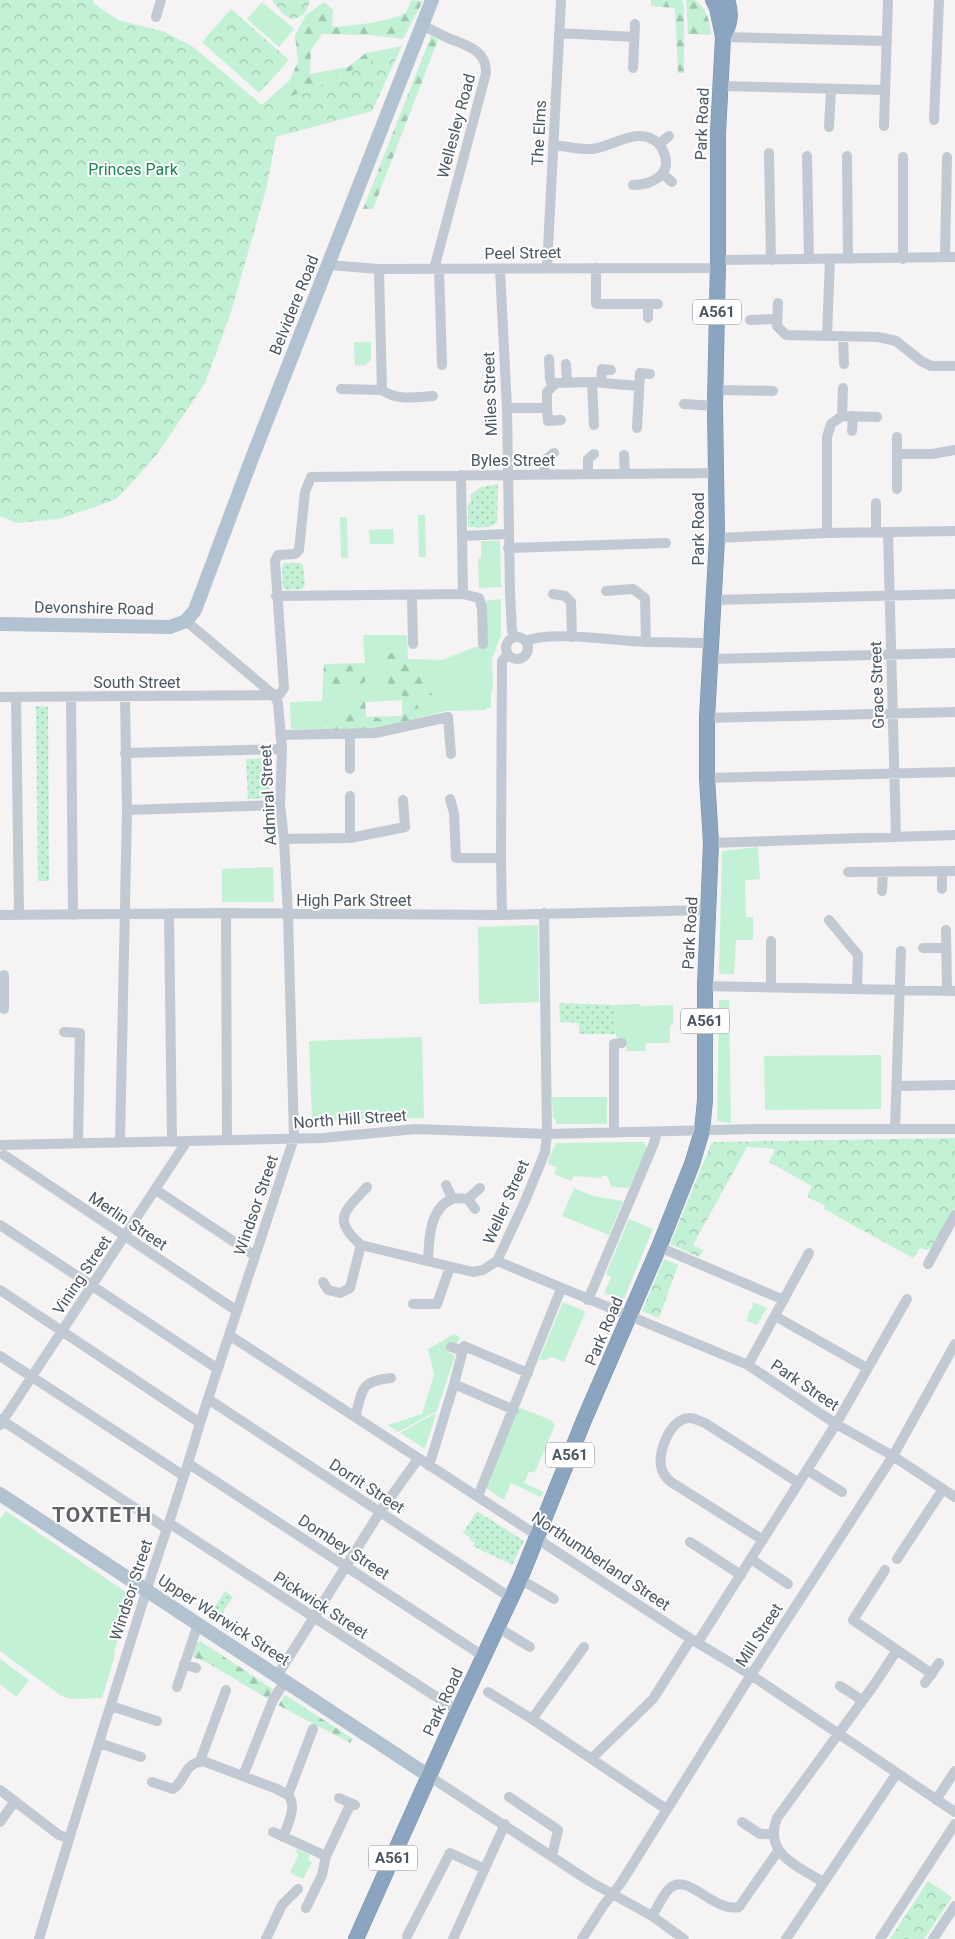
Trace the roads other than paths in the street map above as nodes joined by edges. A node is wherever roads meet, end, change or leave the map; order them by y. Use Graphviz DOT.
graph roads {
  1 [pos="160,0"];
  2 [pos="432,0"];
  3 [pos="561,0"];
  4 [pos="888,0"];
  5 [pos="939,0"];
  6 [pos="718,1"];
  7 [pos="156,17"];
  8 [pos="635,24"];
  9 [pos="423,25"];
  10 [pos="559,33"];
  11 [pos="724,36"];
  12 [pos="634,37"];
  13 [pos="887,41"];
  14 [pos="633,68"];
  15 [pos="721,86"];
  16 [pos="831,90"];
  17 [pos="885,90"];
  18 [pos="934,120"];
  19 [pos="884,126"];
  20 [pos="829,128"];
  21 [pos="669,136"];
  22 [pos="659,144"];
  23 [pos="554,145"];
  24 [pos="769,154"];
  25 [pos="807,156"];
  26 [pos="847,156"];
  27 [pos="903,157"];
  28 [pos="947,157"];
  29 [pos="663,174"];
  30 [pos="672,182"];
  31 [pos="633,185"];
  32 [pos="950,257"];
  33 [pos="848,258"];
  34 [pos="808,259"];
  35 [pos="830,259"];
  36 [pos="904,259"];
  37 [pos="771,260"];
  38 [pos="718,264"];
  39 [pos="328,265"];
  40 [pos="547,267"];
  41 [pos="436,268"];
  42 [pos="596,268"];
  43 [pos="379,269"];
  44 [pos="500,269"];
  45 [pos="778,303"];
  46 [pos="648,318"];
  47 [pos="777,319"];
  48 [pos="750,320"];
  49 [pos="827,336"];
  50 [pos="843,336"];
  51 [pos="549,359"];
  52 [pos="566,364"];
  53 [pos="844,364"];
  54 [pos="442,365"];
  55 [pos="955,366"];
  56 [pos="611,370"];
  57 [pos="650,374"];
  58 [pos="567,383"];
  59 [pos="596,383"];
  60 [pos="552,385"];
  61 [pos="638,386"];
  62 [pos="844,388"];
  63 [pos="341,389"];
  64 [pos="382,390"];
  65 [pos="715,390"];
  66 [pos="773,391"];
  67 [pos="433,396"];
  68 [pos="684,404"];
  69 [pos="715,406"];
  70 [pos="507,408"];
  71 [pos="547,408"];
  72 [pos="847,416"];
  73 [pos="877,417"];
  74 [pos="561,420"];
  75 [pos="594,425"];
  76 [pos="637,428"];
  77 [pos="852,431"];
  78 [pos="897,437"];
  79 [pos="955,450"];
  80 [pos="554,453"];
  81 [pos="594,454"];
  82 [pos="897,454"];
  83 [pos="624,455"];
  84 [pos="715,473"];
  85 [pos="544,474"];
  86 [pos="588,474"];
  87 [pos="625,474"];
  88 [pos="461,475"];
  89 [pos="507,475"];
  90 [pos="897,489"];
  91 [pos="876,503"];
  92 [pos="955,531"];
  93 [pos="876,532"];
  94 [pos="888,532"];
  95 [pos="827,533"];
  96 [pos="508,534"];
  97 [pos="462,536"];
  98 [pos="717,538"];
  99 [pos="666,543"];
  100 [pos="508,548"];
  101 [pos="606,591"];
  102 [pos="412,594"];
  103 [pos="463,594"];
  104 [pos="553,594"];
  105 [pos="955,594"];
  106 [pos="276,596"];
  107 [pos="890,596"];
  108 [pos="714,600"];
  109 [pos="186,621"];
  110 [pos="0,624"];
  111 [pos="514,637"];
  112 [pos="572,637"];
  113 [pos="526,641"];
  114 [pos="646,642"];
  115 [pos="711,643"];
  116 [pos="413,644"];
  117 [pos="483,644"];
  118 [pos="955,653"];
  119 [pos="508,654"];
  120 [pos="891,655"];
  121 [pos="710,659"];
  122 [pos="274,695"];
  123 [pos="0,697"];
  124 [pos="16,697"];
  125 [pos="71,697"];
  126 [pos="125,697"];
  127 [pos="955,712"];
  128 [pos="893,714"];
  129 [pos="707,718"];
  130 [pos="350,734"];
  131 [pos="280,735"];
  132 [pos="282,749"];
  133 [pos="125,753"];
  134 [pos="451,754"];
  135 [pos="350,769"];
  136 [pos="955,772"];
  137 [pos="894,773"];
  138 [pos="707,778"];
  139 [pos="350,796"];
  140 [pos="450,799"];
  141 [pos="403,800"];
  142 [pos="280,805"];
  143 [pos="127,810"];
  144 [pos="955,835"];
  145 [pos="896,836"];
  146 [pos="350,838"];
  147 [pos="284,839"];
  148 [pos="711,843"];
  149 [pos="501,858"];
  150 [pos="854,870"];
  151 [pos="942,871"];
  152 [pos="955,871"];
  153 [pos="883,872"];
  154 [pos="942,889"];
  155 [pos="882,891"];
  156 [pos="709,910"];
  157 [pos="226,913"];
  158 [pos="544,913"];
  159 [pos="124,914"];
  160 [pos="169,914"];
  161 [pos="0,915"];
  162 [pos="19,915"];
  163 [pos="73,915"];
  164 [pos="288,915"];
  165 [pos="502,915"];
  166 [pos="829,920"];
  167 [pos="946,930"];
  168 [pos="771,941"];
  169 [pos="923,948"];
  170 [pos="946,948"];
  171 [pos="901,951"];
  172 [pos="4,975"];
  173 [pos="705,986"];
  174 [pos="771,987"];
  175 [pos="856,988"];
  176 [pos="900,990"];
  177 [pos="951,991"];
  178 [pos="2,992"];
  179 [pos="4,1009"];
  180 [pos="64,1032"];
  181 [pos="622,1043"];
  182 [pos="955,1085"];
  183 [pos="897,1086"];
  184 [pos="895,1129"];
  185 [pos="955,1129"];
  186 [pos="702,1131"];
  187 [pos="657,1132"];
  188 [pos="614,1133"];
  189 [pos="547,1134"];
  190 [pos="294,1138"];
  191 [pos="227,1140"];
  192 [pos="172,1141"];
  193 [pos="187,1141"];
  194 [pos="120,1142"];
  195 [pos="78,1143"];
  196 [pos="3,1151"];
  197 [pos="446,1184"];
  198 [pos="367,1187"];
  199 [pos="480,1188"];
  200 [pos="156,1190"];
  201 [pos="452,1198"];
  202 [pos="468,1199"];
  203 [pos="475,1209"];
  204 [pos="955,1215"];
  205 [pos="0,1225"];
  206 [pos="125,1237"];
  207 [pos="360,1245"];
  208 [pos="659,1247"];
  209 [pos="809,1253"];
  210 [pos="254,1255"];
  211 [pos="428,1261"];
  212 [pos="497,1261"];
  213 [pos="928,1264"];
  214 [pos="450,1267"];
  215 [pos="323,1282"];
  216 [pos="92,1287"];
  217 [pos="561,1289"];
  218 [pos="0,1290"];
  219 [pos="907,1299"];
  220 [pos="588,1300"];
  221 [pos="784,1300"];
  222 [pos="413,1304"];
  223 [pos="237,1311"];
  224 [pos="775,1316"];
  225 [pos="630,1317"];
  226 [pos="62,1332"];
  227 [pos="229,1335"];
  228 [pos="451,1347"];
  229 [pos="463,1348"];
  230 [pos="954,1349"];
  231 [pos="0,1356"];
  232 [pos="748,1365"];
  233 [pos="867,1368"];
  234 [pos="218,1369"];
  235 [pos="528,1373"];
  236 [pos="32,1377"];
  237 [pos="391,1378"];
  238 [pos="454,1384"];
  239 [pos="208,1400"];
  240 [pos="514,1410"];
  241 [pos="355,1417"];
  242 [pos="1,1421"];
  243 [pos="200,1423"];
  244 [pos="836,1424"];
  245 [pos="893,1456"];
  246 [pos="418,1459"];
  247 [pos="189,1464"];
  248 [pos="429,1466"];
  249 [pos="807,1470"];
  250 [pos="184,1476"];
  251 [pos="799,1483"];
  252 [pos="943,1489"];
  253 [pos="842,1492"];
  254 [pos="0,1494"];
  255 [pos="478,1496"];
  256 [pos="955,1497"];
  257 [pos="380,1512"];
  258 [pos="168,1526"];
  259 [pos="538,1536"];
  260 [pos="763,1540"];
  261 [pos="690,1542"];
  262 [pos="897,1558"];
  263 [pos="751,1559"];
  264 [pos="346,1566"];
  265 [pos="885,1570"];
  266 [pos="740,1575"];
  267 [pos="520,1579"];
  268 [pos="788,1584"];
  269 [pos="147,1590"];
  270 [pos="511,1598"];
  271 [pos="554,1599"];
  272 [pos="314,1618"];
  273 [pos="198,1624"];
  274 [pos="497,1627"];
  275 [pos="694,1640"];
  276 [pos="530,1647"];
  277 [pos="584,1647"];
  278 [pos="897,1650"];
  279 [pos="483,1656"];
  280 [pos="939,1663"];
  281 [pos="184,1664"];
  282 [pos="196,1668"];
  283 [pos="932,1674"];
  284 [pos="751,1675"];
  285 [pos="281,1678"];
  286 [pos="925,1683"];
  287 [pos="840,1686"];
  288 [pos="177,1687"];
  289 [pos="226,1690"];
  290 [pos="488,1692"];
  291 [pos="862,1700"];
  292 [pos="111,1706"];
  293 [pos="458,1711"];
  294 [pos="532,1719"];
  295 [pos="157,1721"];
  296 [pos="313,1729"];
  297 [pos="836,1734"];
  298 [pos="99,1743"];
  299 [pos="140,1758"];
  300 [pos="591,1759"];
  301 [pos="200,1761"];
  302 [pos="955,1771"];
  303 [pos="897,1773"];
  304 [pos="243,1776"];
  305 [pos="429,1776"];
  306 [pos="152,1782"];
  307 [pos="0,1790"];
  308 [pos="288,1795"];
  309 [pos="339,1798"];
  310 [pos="509,1798"];
  311 [pos="936,1800"];
  312 [pos="15,1801"];
  313 [pos="666,1809"];
  314 [pos="955,1812"];
  315 [pos="0,1822"];
  316 [pos="742,1822"];
  317 [pos="505,1824"];
  318 [pos="955,1824"];
  319 [pos="273,1832"];
  320 [pos="772,1834"];
  321 [pos="283,1837"];
  322 [pos="69,1838"];
  323 [pos="778,1851"];
  324 [pos="326,1856"];
  325 [pos="552,1856"];
  326 [pos="485,1869"];
  327 [pos="823,1882"];
  328 [pos="298,1888"];
  329 [pos="612,1895"];
  330 [pos="955,1906"];
  331 [pos="306,1908"];
  332 [pos="652,1916"];
  333 [pos="407,1936"];
  334 [pos="39,1939"];
  335 [pos="266,1939"];
  336 [pos="356,1939"];
  337 [pos="453,1939"];
  338 [pos="582,1939"];
  339 [pos="684,1939"];
  340 [pos="786,1939"];
  341 [pos="880,1939"];
  342 [pos="933,1939"];
  1 -- 7 [label="street"];
  2 -- 9 [label="main road, Belvidere Road"];
  3 -- 10 [label="street, The Elms"];
  4 -- 13 [label="street"];
  5 -- 18 [label="street"];
  6 -- 11 [label="highway, Park Road / A561"];
  8 -- 12 [label="street"];
  9 -- 39 [label="main road, Belvidere Road"];
  9 -- 41 [label="street, Wellesley Road"];
  10 -- 12 [label="street"];
  10 -- 23 [label="street, The Elms"];
  11 -- 13 [label="street"];
  11 -- 15 [label="highway, Park Road / A561"];
  12 -- 14 [label="street"];
  13 -- 17 [label="street"];
  15 -- 16 [label="street"];
  15 -- 38 [label="highway, Park Road / A561"];
  16 -- 17 [label="street"];
  16 -- 20 [label="street"];
  17 -- 19 [label="street"];
  21 -- 22 [label="street"];
  22 -- 23 [label="street"];
  22 -- 29 [label="street"];
  23 -- 40 [label="street, The Elms"];
  24 -- 37 [label="street"];
  25 -- 34 [label="street"];
  26 -- 33 [label="street"];
  27 -- 36 [label="street"];
  28 -- 32 [label="street"];
  29 -- 30 [label="street"];
  29 -- 31 [label="street"];
  32 -- 36 [label="street, Peel Street"];
  33 -- 35 [label="street, Peel Street"];
  33 -- 36 [label="street, Peel Street"];
  34 -- 35 [label="street, Peel Street"];
  34 -- 37 [label="street, Peel Street"];
  35 -- 49 [label="street"];
  37 -- 38 [label="street, Peel Street"];
  38 -- 42 [label="street, Peel Street"];
  38 -- 65 [label="highway, Park Road / A561"];
  39 -- 43 [label="street, Peel Street"];
  39 -- 109 [label="main road, Belvidere Road"];
  40 -- 42 [label="street, Peel Street"];
  40 -- 44 [label="street, Peel Street"];
  41 -- 43 [label="street, Peel Street"];
  41 -- 44 [label="street, Peel Street"];
  41 -- 54 [label="street, Wellesley Road"];
  42 -- 46 [label="street"];
  43 -- 64 [label="street"];
  44 -- 70 [label="street, Miles Street"];
  45 -- 47 [label="street"];
  47 -- 48 [label="street"];
  47 -- 49 [label="street"];
  49 -- 50 [label="street"];
  50 -- 53 [label="street"];
  50 -- 55 [label="street"];
  51 -- 60 [label="street"];
  52 -- 58 [label="street"];
  56 -- 59 [label="street"];
  57 -- 61 [label="street"];
  58 -- 59 [label="street"];
  58 -- 60 [label="street"];
  59 -- 61 [label="street"];
  59 -- 75 [label="street"];
  60 -- 71 [label="street"];
  61 -- 76 [label="street"];
  62 -- 72 [label="street"];
  63 -- 64 [label="street"];
  64 -- 67 [label="street"];
  65 -- 66 [label="street"];
  65 -- 69 [label="highway, Park Road / A561"];
  68 -- 69 [label="street"];
  69 -- 84 [label="highway, Park Road / A561"];
  70 -- 71 [label="street"];
  70 -- 89 [label="street, Miles Street"];
  71 -- 74 [label="street"];
  72 -- 73 [label="street"];
  72 -- 77 [label="street"];
  72 -- 95 [label="street"];
  78 -- 82 [label="street"];
  79 -- 82 [label="street"];
  80 -- 85 [label="street"];
  81 -- 86 [label="street"];
  82 -- 90 [label="street"];
  83 -- 87 [label="street"];
  84 -- 87 [label="street, Byles Street"];
  84 -- 98 [label="highway, Park Road / A561"];
  85 -- 86 [label="street, Byles Street"];
  85 -- 89 [label="street, Byles Street"];
  86 -- 87 [label="street, Byles Street"];
  88 -- 89 [label="street, Byles Street"];
  88 -- 97 [label="street"];
  88 -- 106 [label="street, Byles Street"];
  89 -- 96 [label="street, Miles Street"];
  91 -- 93 [label="street"];
  92 -- 94 [label="street"];
  93 -- 94 [label="street"];
  93 -- 95 [label="street"];
  94 -- 107 [label="street, Grace Street"];
  95 -- 98 [label="street"];
  96 -- 97 [label="street"];
  96 -- 100 [label="street, Miles Street"];
  97 -- 103 [label="street"];
  98 -- 108 [label="highway, Park Road / A561"];
  99 -- 100 [label="street"];
  100 -- 111 [label="street, Miles Street"];
  101 -- 114 [label="street"];
  102 -- 103 [label="street"];
  102 -- 106 [label="street"];
  102 -- 116 [label="street"];
  103 -- 117 [label="street"];
  104 -- 112 [label="street"];
  105 -- 107 [label="street"];
  106 -- 122 [label="street"];
  107 -- 108 [label="street"];
  107 -- 120 [label="street, Grace Street"];
  108 -- 115 [label="highway, Park Road / A561"];
  109 -- 110 [label="main road, Devonshire Road"];
  109 -- 122 [label="street"];
  111 -- 113 [label="street"];
  111 -- 119 [label="street"];
  112 -- 113 [label="street"];
  112 -- 114 [label="street"];
  113 -- 119 [label="street"];
  114 -- 115 [label="street"];
  115 -- 121 [label="highway, Park Road / A561"];
  118 -- 120 [label="street"];
  119 -- 149 [label="street"];
  120 -- 121 [label="street"];
  120 -- 128 [label="street, Grace Street"];
  121 -- 129 [label="highway, Park Road / A561"];
  122 -- 126 [label="street, South Street"];
  122 -- 131 [label="street, Admiral Street"];
  123 -- 124 [label="street, South Street"];
  124 -- 125 [label="street, South Street"];
  124 -- 162 [label="street"];
  125 -- 126 [label="street, South Street"];
  125 -- 163 [label="street"];
  126 -- 133 [label="street"];
  127 -- 128 [label="street"];
  128 -- 129 [label="street"];
  128 -- 137 [label="street, Grace Street"];
  129 -- 138 [label="highway, Park Road / A561"];
  130 -- 131 [label="street"];
  130 -- 134 [label="street"];
  130 -- 135 [label="street"];
  131 -- 132 [label="street, Admiral Street"];
  132 -- 133 [label="street"];
  132 -- 142 [label="street, Admiral Street"];
  133 -- 143 [label="street"];
  136 -- 137 [label="street"];
  137 -- 138 [label="street"];
  137 -- 145 [label="street, Grace Street"];
  138 -- 148 [label="highway, Park Road / A561"];
  139 -- 146 [label="street"];
  140 -- 149 [label="street"];
  141 -- 146 [label="street"];
  142 -- 143 [label="street"];
  142 -- 147 [label="street, Admiral Street"];
  143 -- 159 [label="street"];
  144 -- 145 [label="street"];
  145 -- 148 [label="street"];
  146 -- 147 [label="street"];
  147 -- 164 [label="street, Admiral Street"];
  148 -- 156 [label="highway, Park Road / A561"];
  149 -- 165 [label="street"];
  150 -- 153 [label="street"];
  151 -- 152 [label="street"];
  151 -- 153 [label="street"];
  151 -- 154 [label="street"];
  153 -- 155 [label="street"];
  156 -- 158 [label="street, High Park Street"];
  156 -- 173 [label="highway, Park Road / A561"];
  157 -- 160 [label="street, High Park Street"];
  157 -- 164 [label="street, High Park Street"];
  157 -- 191 [label="street"];
  158 -- 165 [label="street, High Park Street"];
  158 -- 189 [label="street, Weller Street"];
  159 -- 160 [label="street, High Park Street"];
  159 -- 163 [label="street, High Park Street"];
  159 -- 194 [label="street"];
  160 -- 192 [label="street"];
  161 -- 162 [label="street, High Park Street"];
  162 -- 163 [label="street, High Park Street"];
  164 -- 165 [label="street, High Park Street"];
  164 -- 190 [label="street, Admiral Street"];
  166 -- 175 [label="street"];
  167 -- 170 [label="street"];
  168 -- 174 [label="street"];
  169 -- 170 [label="street"];
  170 -- 177 [label="street"];
  171 -- 176 [label="street"];
  172 -- 178 [label="street"];
  173 -- 174 [label="street"];
  173 -- 186 [label="highway, Park Road / A561"];
  174 -- 175 [label="street"];
  175 -- 176 [label="street"];
  176 -- 177 [label="street"];
  176 -- 183 [label="street"];
  178 -- 179 [label="street"];
  180 -- 195 [label="street"];
  181 -- 188 [label="street"];
  182 -- 183 [label="street"];
  183 -- 184 [label="street"];
  184 -- 185 [label="street, North Hill Street"];
  184 -- 186 [label="street, North Hill Street"];
  186 -- 187 [label="street, North Hill Street"];
  186 -- 208 [label="highway, Park Road / A561"];
  187 -- 188 [label="street, North Hill Street"];
  187 -- 220 [label="street"];
  188 -- 189 [label="street, North Hill Street"];
  189 -- 190 [label="street, North Hill Street"];
  189 -- 212 [label="street, Weller Street"];
  190 -- 191 [label="street, North Hill Street"];
  190 -- 210 [label="street, Windsor Street"];
  191 -- 193 [label="street, North Hill Street"];
  192 -- 193 [label="street, North Hill Street"];
  192 -- 194 [label="street, North Hill Street"];
  193 -- 200 [label="street, Vining Street"];
  194 -- 195 [label="street, North Hill Street"];
  195 -- 196 [label="street, North Hill Street"];
  196 -- 206 [label="street, Merlin Street"];
  197 -- 201 [label="street"];
  198 -- 207 [label="street"];
  199 -- 202 [label="street"];
  200 -- 206 [label="street, Vining Street"];
  200 -- 210 [label="street"];
  201 -- 202 [label="street"];
  201 -- 211 [label="street"];
  202 -- 203 [label="street"];
  204 -- 213 [label="street"];
  205 -- 216 [label="street"];
  206 -- 216 [label="street, Vining Street"];
  206 -- 223 [label="street, Merlin Street"];
  207 -- 211 [label="street, Weller Street"];
  207 -- 215 [label="street"];
  208 -- 221 [label="street"];
  208 -- 225 [label="highway, Park Road / A561"];
  209 -- 221 [label="street"];
  210 -- 223 [label="street, Windsor Street"];
  211 -- 214 [label="street, Weller Street"];
  212 -- 214 [label="street, Weller Street"];
  212 -- 217 [label="street, Park Street"];
  214 -- 222 [label="street"];
  216 -- 226 [label="street, Vining Street"];
  216 -- 234 [label="street"];
  217 -- 220 [label="street, Park Street"];
  217 -- 235 [label="street"];
  218 -- 226 [label="street"];
  219 -- 233 [label="street"];
  220 -- 225 [label="street, Park Street"];
  221 -- 224 [label="street"];
  223 -- 227 [label="street, Windsor Street"];
  224 -- 232 [label="street"];
  224 -- 233 [label="street"];
  225 -- 232 [label="street, Park Street"];
  225 -- 259 [label="highway, Park Road / A561"];
  226 -- 236 [label="street, Vining Street"];
  226 -- 243 [label="street"];
  227 -- 234 [label="street, Windsor Street"];
  227 -- 241 [label="street, Northumberland Street"];
  228 -- 229 [label="street"];
  229 -- 235 [label="street"];
  229 -- 238 [label="street"];
  230 -- 245 [label="street, Mill Street"];
  231 -- 236 [label="street"];
  232 -- 244 [label="street, Park Street"];
  233 -- 244 [label="street"];
  234 -- 239 [label="street, Windsor Street"];
  235 -- 240 [label="street"];
  236 -- 242 [label="street, Vining Street"];
  236 -- 250 [label="street"];
  237 -- 241 [label="street"];
  238 -- 240 [label="street"];
  238 -- 248 [label="street"];
  239 -- 243 [label="street, Windsor Street"];
  239 -- 257 [label="street, Dorrit Street"];
  240 -- 255 [label="street"];
  241 -- 246 [label="street, Northumberland Street"];
  242 -- 258 [label="street, Pickwick Street"];
  243 -- 247 [label="street, Windsor Street"];
  244 -- 245 [label="street, Park Street"];
  244 -- 249 [label="street"];
  245 -- 252 [label="street, Park Street"];
  245 -- 284 [label="street, Mill Street"];
  246 -- 248 [label="street, Northumberland Street"];
  246 -- 257 [label="street"];
  247 -- 250 [label="street, Windsor Street"];
  247 -- 264 [label="street, Dombey Street"];
  248 -- 255 [label="street, Northumberland Street"];
  249 -- 251 [label="street"];
  249 -- 253 [label="street"];
  250 -- 258 [label="street, Windsor Street"];
  251 -- 260 [label="street"];
  251 -- 260 [label="street"];
  252 -- 256 [label="street, Park Street"];
  252 -- 262 [label="street"];
  254 -- 269 [label="main road, Upper Warwick Street"];
  255 -- 259 [label="street, Northumberland Street"];
  257 -- 264 [label="street"];
  257 -- 270 [label="street, Dorrit Street"];
  258 -- 269 [label="street, Windsor Street"];
  258 -- 272 [label="street, Pickwick Street"];
  259 -- 267 [label="highway, Park Road / A561"];
  259 -- 275 [label="street, Northumberland Street"];
  260 -- 263 [label="street"];
  261 -- 266 [label="street"];
  263 -- 266 [label="street"];
  263 -- 268 [label="street"];
  264 -- 272 [label="street"];
  264 -- 279 [label="street, Dombey Street"];
  265 -- 278 [label="street"];
  266 -- 275 [label="street"];
  267 -- 270 [label="highway, Park Road / A561"];
  267 -- 271 [label="street"];
  269 -- 273 [label="main road, Upper Warwick Street"];
  269 -- 292 [label="street, Windsor Street"];
  270 -- 274 [label="highway, Park Road / A561"];
  272 -- 285 [label="street"];
  272 -- 293 [label="street, Pickwick Street"];
  273 -- 281 [label="street"];
  273 -- 285 [label="main road, Upper Warwick Street"];
  274 -- 276 [label="street"];
  274 -- 279 [label="highway, Park Road / A561"];
  275 -- 284 [label="street, Northumberland Street"];
  275 -- 300 [label="street"];
  277 -- 294 [label="street"];
  278 -- 283 [label="street"];
  278 -- 291 [label="street"];
  279 -- 293 [label="highway, Park Road / A561"];
  280 -- 283 [label="street"];
  281 -- 282 [label="street"];
  281 -- 288 [label="street"];
  283 -- 286 [label="street"];
  284 -- 297 [label="street, Northumberland Street"];
  284 -- 313 [label="street, Mill Street"];
  285 -- 304 [label="street"];
  285 -- 305 [label="main road, Upper Warwick Street"];
  287 -- 291 [label="street"];
  289 -- 301 [label="street"];
  290 -- 294 [label="street"];
  291 -- 297 [label="street"];
  292 -- 295 [label="street"];
  292 -- 298 [label="street, Windsor Street"];
  293 -- 305 [label="highway, Park Road / A561"];
  294 -- 300 [label="street"];
  296 -- 308 [label="street"];
  297 -- 303 [label="street, Northumberland Street"];
  297 -- 320 [label="street"];
  298 -- 299 [label="street"];
  298 -- 322 [label="street, Windsor Street"];
  300 -- 313 [label="street"];
  301 -- 304 [label="street"];
  301 -- 306 [label="street"];
  302 -- 311 [label="street"];
  303 -- 311 [label="street, Northumberland Street"];
  303 -- 327 [label="street"];
  304 -- 308 [label="street"];
  305 -- 317 [label="street"];
  305 -- 336 [label="highway, A561"];
  307 -- 312 [label="street"];
  308 -- 321 [label="street"];
  309 -- 324 [label="street"];
  310 -- 325 [label="street"];
  311 -- 314 [label="street, Northumberland Street"];
  312 -- 315 [label="street"];
  312 -- 322 [label="street"];
  313 -- 329 [label="street, Mill Street"];
  316 -- 320 [label="street"];
  317 -- 325 [label="street"];
  317 -- 326 [label="street"];
  318 -- 341 [label="street"];
  319 -- 321 [label="street"];
  320 -- 323 [label="street"];
  321 -- 324 [label="street"];
  322 -- 334 [label="street, Windsor Street"];
  323 -- 327 [label="street"];
  323 -- 332 [label="street"];
  324 -- 331 [label="street"];
  325 -- 329 [label="street"];
  326 -- 333 [label="street"];
  326 -- 337 [label="street"];
  327 -- 340 [label="street"];
  328 -- 335 [label="street"];
  329 -- 332 [label="street"];
  329 -- 338 [label="street, Mill Street"];
  330 -- 342 [label="street"];
  332 -- 339 [label="street"];
}
